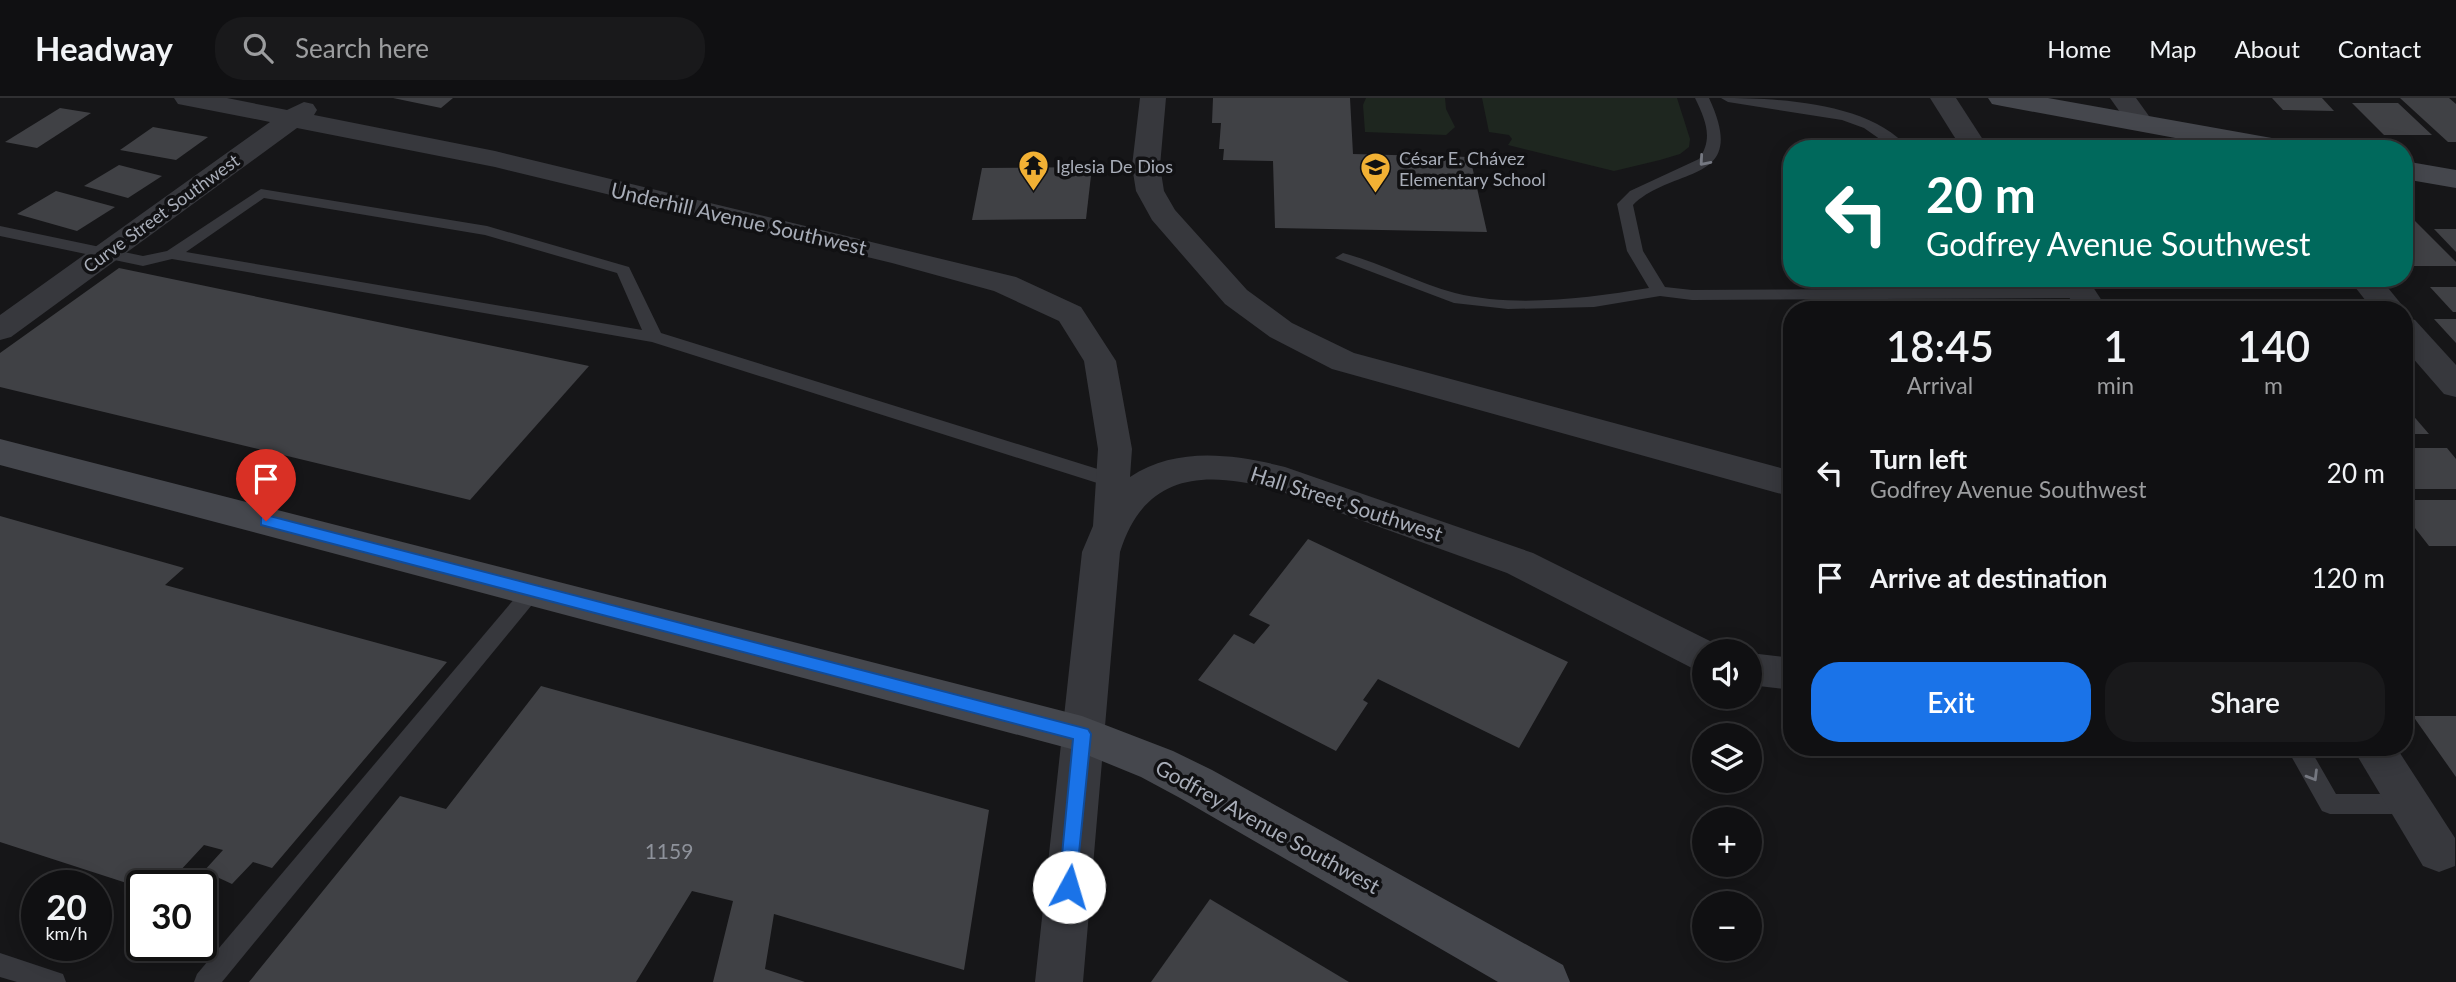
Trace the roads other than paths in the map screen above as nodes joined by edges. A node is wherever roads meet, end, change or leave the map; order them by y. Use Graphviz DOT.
graph roads {
  1 [pos="187,98"];
  2 [pos="323,98"];
  3 [pos="1153,98"];
  4 [pos="1703,98"];
  5 [pos="1728,98"];
  6 [pos="1943,98"];
  7 [pos="2002,98"];
  8 [pos="2123,98"];
  9 [pos="293,118"];
  10 [pos="2141,124"];
  11 [pos="1895,140"];
  12 [pos="1969,140"];
  13 [pos="2221,140"];
  14 [pos="2413,172"];
  15 [pos="2456,179"];
  16 [pos="0,231"];
  17 [pos="105,253"];
  18 [pos="172,254"];
  19 [pos="1343,258"];
  20 [pos="1949,287"];
  21 [pos="1994,287"];
  22 [pos="2371,287"];
  23 [pos="1660,291"];
  24 [pos="2082,294"];
  25 [pos="2382,301"];
  26 [pos="0,330"];
  27 [pos="654,337"];
  28 [pos="2413,337"];
  29 [pos="2455,383"];
  30 [pos="0,452"];
  31 [pos="1113,481"];
  32 [pos="1783,482"];
  33 [pos="1110,523"];
  34 [pos="533,590"];
  35 [pos="1692,650"];
  36 [pos="1762,671"];
  37 [pos="1783,673"];
  38 [pos="1082,734"];
  39 [pos="2302,756"];
  40 [pos="2379,756"];
  41 [pos="2409,804"];
  42 [pos="2439,852"];
  43 [pos="0,965"];
  44 [pos="54,982"];
  45 [pos="206,982"];
  46 [pos="1059,982"];
  47 [pos="1545,982"];
  1 -- 9 [label="street, Underhill Avenue Southwest"];
  2 -- 9 [label="street, Curve Street Southwest"];
  3 -- 32 [label="street"];
  4 -- 23 [label="lane, one-way"];
  5 -- 11 [label="lane"];
  6 -- 12 [label="street"];
  7 -- 10 [label="main road"];
  8 -- 10 [label="street"];
  9 -- 17 [label="street, Curve Street Southwest"];
  9 -- 31 [label="street, Underhill Avenue Southwest"];
  10 -- 13 [label="main road"];
  14 -- 15 [label="main road"];
  16 -- 17 [label="lane"];
  17 -- 18 [label="lane"];
  17 -- 26 [label="street, Curve Street Southwest"];
  18 -- 27 [label="lane"];
  18 -- 27 [label="lane"];
  19 -- 23 [label="lane"];
  20 -- 23 [label="lane"];
  21 -- 24 [label="lane"];
  22 -- 25 [label="street"];
  27 -- 31 [label="lane"];
  28 -- 29 [label="street"];
  30 -- 34 [label="main road, Godfrey Avenue Southwest"];
  31 -- 33 [label="street, Underhill Avenue Southwest"];
  33 -- 35 [label="street, Hall Street Southwest"];
  33 -- 38 [label="street, Hall Street Southwest"];
  34 -- 38 [label="main road, Godfrey Avenue Southwest"];
  34 -- 45 [label="lane"];
  36 -- 37 [label="street"];
  38 -- 46 [label="street, Hall Street Southwest"];
  38 -- 47 [label="main road, Godfrey Avenue Southwest"];
  39 -- 41 [label="lane, one-way"];
  40 -- 41 [label="street"];
  41 -- 42 [label="street"];
  43 -- 44 [label="lane"];
}
